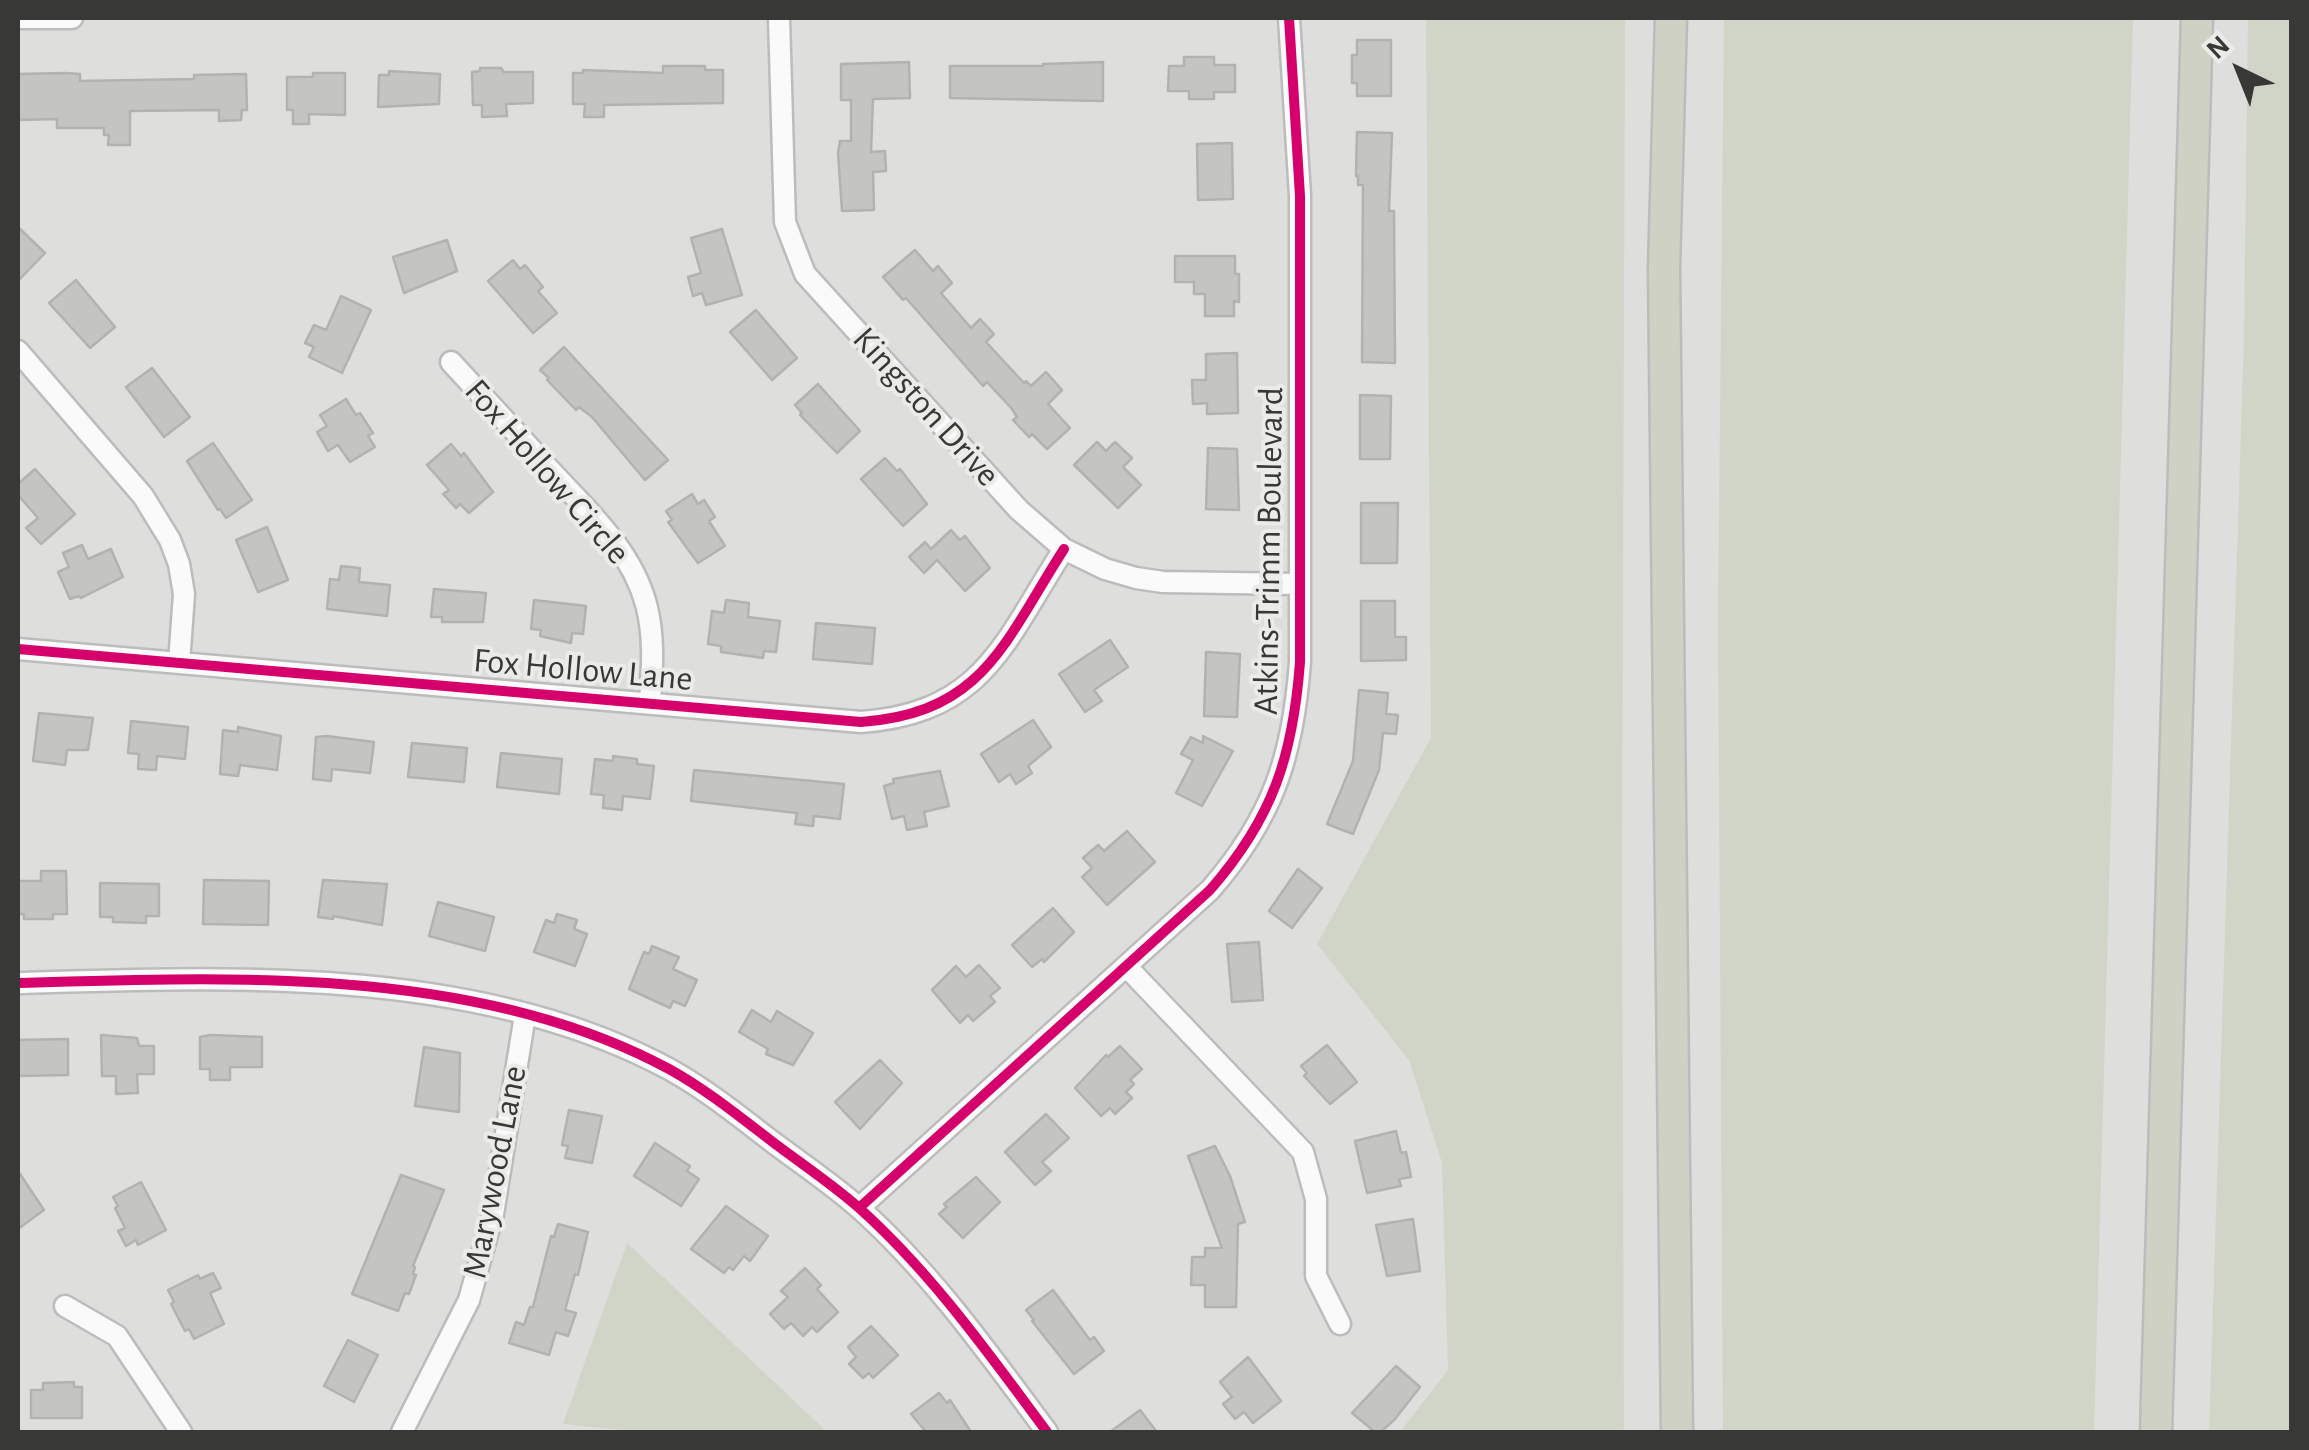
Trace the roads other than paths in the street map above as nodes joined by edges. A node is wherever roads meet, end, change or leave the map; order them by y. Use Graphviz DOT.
graph roads {
  1 [pos="18,18"];
  2 [pos="72,18"];
  3 [pos="779,18"];
  4 [pos="1288,18"];
  5 [pos="1670,18"];
  6 [pos="2198,18"];
  7 [pos="18,351"];
  8 [pos="451,362"];
  9 [pos="1064,549"];
  10 [pos="1299,584"];
  11 [pos="18,649"];
  12 [pos="180,663"];
  13 [pos="650,703"];
  14 [pos="1126,966"];
  15 [pos="18,984"];
  16 [pos="525,1016"];
  17 [pos="859,1208"];
  18 [pos="65,1306"];
  19 [pos="1340,1324"];
  20 [pos="181,1432"];
  21 [pos="402,1432"];
  22 [pos="1047,1432"];
  23 [pos="1677,1432"];
  24 [pos="2156,1432"];
  1 -- 2 [label="street"];
  3 -- 9 [label="street, Kingston Drive"];
  4 -- 10 [label="street, Atkins-Trimm Boulevard"];
  5 -- 23 [label="highway"];
  6 -- 24 [label="highway"];
  7 -- 12 [label="street"];
  8 -- 13 [label="street, Fox Hollow Circle"];
  9 -- 10 [label="street, Kingston Drive"];
  9 -- 13 [label="street, Fox Hollow Lane"];
  10 -- 14 [label="street, Atkins-Trimm Boulevard"];
  11 -- 12 [label="street, Fox Hollow Lane"];
  12 -- 13 [label="street, Fox Hollow Lane"];
  14 -- 17 [label="street, Atkins-Trimm Boulevard"];
  14 -- 19 [label="street"];
  15 -- 16 [label="street"];
  16 -- 17 [label="street"];
  16 -- 21 [label="street, Marywood Lane"];
  17 -- 22 [label="street"];
  18 -- 20 [label="street"];
}
